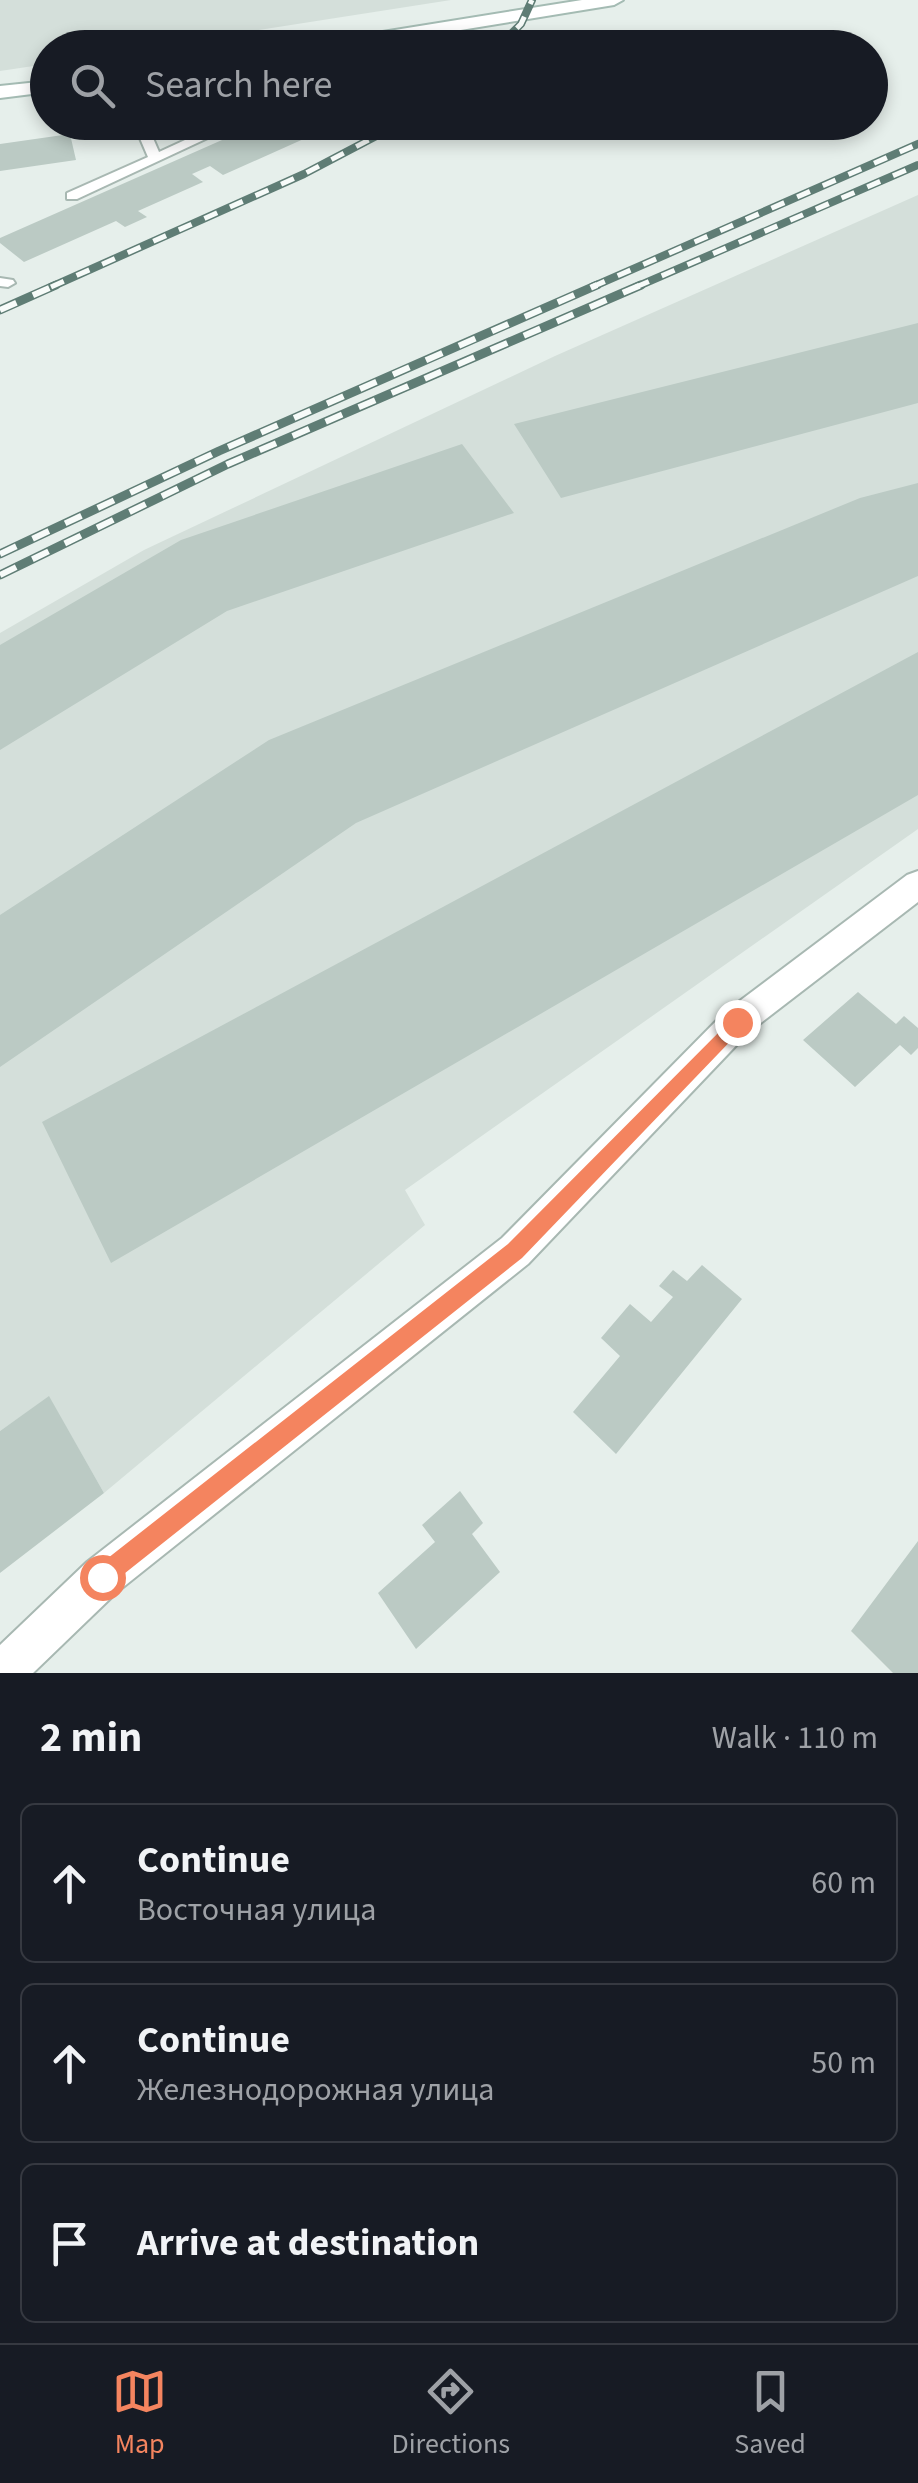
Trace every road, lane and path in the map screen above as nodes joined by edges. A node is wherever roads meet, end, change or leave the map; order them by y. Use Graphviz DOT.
graph roads {
  1 [pos="614,0"];
  2 [pos="445,30"];
  3 [pos="30,88"];
  4 [pos="0,92"];
  5 [pos="147,140"];
  6 [pos="198,140"];
  7 [pos="156,160"];
  8 [pos="72,196"];
  9 [pos="918,884"];
  10 [pos="2,1673"];
  1 -- 2 [label="street"];
  3 -- 4 [label="street"];
  5 -- 7 [label="lane"];
  6 -- 7 [label="lane"];
  7 -- 8 [label="lane"];
  9 -- 10 [label="street"];
}
